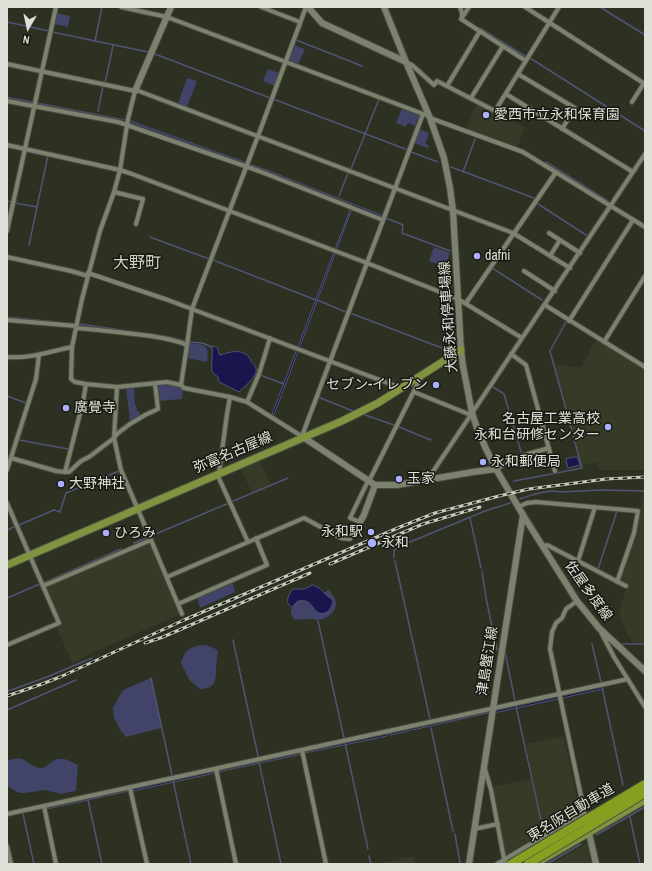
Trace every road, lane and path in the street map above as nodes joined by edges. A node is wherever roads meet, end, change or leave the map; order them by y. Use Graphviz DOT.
graph roads {
  1 [pos="56,7"];
  2 [pos="121,7"];
  3 [pos="171,7"];
  4 [pos="261,7"];
  5 [pos="307,7"];
  6 [pos="384,7"];
  7 [pos="460,7"];
  8 [pos="469,7"];
  9 [pos="525,7"];
  10 [pos="558,7"];
  11 [pos="167,17"];
  12 [pos="461,19"];
  13 [pos="300,22"];
  14 [pos="549,22"];
  15 [pos="480,31"];
  16 [pos="503,46"];
  17 [pos="526,61"];
  18 [pos="286,62"];
  19 [pos="406,62"];
  20 [pos="7,64"];
  21 [pos="42,71"];
  22 [pos="518,74"];
  23 [pos="644,83"];
  24 [pos="447,86"];
  25 [pos="136,90"];
  26 [pos="506,94"];
  27 [pos="471,98"];
  28 [pos="7,101"];
  29 [pos="632,102"];
  30 [pos="35,105"];
  31 [pos="423,114"];
  32 [pos="430,117"];
  33 [pos="127,123"];
  34 [pos="562,129"];
  35 [pos="258,136"];
  36 [pos="7,145"];
  37 [pos="25,148"];
  38 [pos="645,154"];
  39 [pos="247,165"];
  40 [pos="120,170"];
  41 [pos="556,172"];
  42 [pos="633,172"];
  43 [pos="395,188"];
  44 [pos="114,192"];
  45 [pos="611,206"];
  46 [pos="230,211"];
  47 [pos="453,211"];
  48 [pos="384,218"];
  49 [pos="633,220"];
  50 [pos="136,224"];
  51 [pos="645,227"];
  52 [pos="7,231"];
  53 [pos="513,233"];
  54 [pos="549,233"];
  55 [pos="560,240"];
  56 [pos="580,253"];
  57 [pos="550,256"];
  58 [pos="7,257"];
  59 [pos="367,263"];
  60 [pos="570,268"];
  61 [pos="524,271"];
  62 [pos="88,274"];
  63 [pos="645,276"];
  64 [pos="554,291"];
  65 [pos="458,299"];
  66 [pos="466,303"];
  67 [pos="545,305"];
  68 [pos="192,309"];
  69 [pos="7,320"];
  70 [pos="569,321"];
  71 [pos="76,327"];
  72 [pos="270,338"];
  73 [pos="522,338"];
  74 [pos="604,342"];
  75 [pos="187,345"];
  76 [pos="72,347"];
  77 [pos="461,350"];
  78 [pos="511,354"];
  79 [pos="39,355"];
  80 [pos="7,357"];
  81 [pos="330,361"];
  82 [pos="645,367"];
  83 [pos="422,375"];
  84 [pos="86,384"];
  85 [pos="155,384"];
  86 [pos="181,385"];
  87 [pos="117,387"];
  88 [pos="402,388"];
  89 [pos="414,392"];
  90 [pos="230,397"];
  91 [pos="247,402"];
  92 [pos="471,414"];
  93 [pos="302,436"];
  94 [pos="114,438"];
  95 [pos="549,448"];
  96 [pos="11,458"];
  97 [pos="496,469"];
  98 [pos="7,470"];
  99 [pos="555,471"];
  100 [pos="65,472"];
  101 [pos="218,473"];
  102 [pos="428,479"];
  103 [pos="371,482"];
  104 [pos="7,503"];
  105 [pos="518,507"];
  106 [pos="595,507"];
  107 [pos="138,508"];
  108 [pos="523,515"];
  109 [pos="360,522"];
  110 [pos="256,538"];
  111 [pos="151,540"];
  112 [pos="248,542"];
  113 [pos="543,547"];
  114 [pos="30,556"];
  115 [pos="578,561"];
  116 [pos="7,565"];
  117 [pos="167,577"];
  118 [pos="617,582"];
  119 [pos="43,586"];
  120 [pos="626,586"];
  121 [pos="577,601"];
  122 [pos="178,604"];
  123 [pos="182,614"];
  124 [pos="599,628"];
  125 [pos="7,645"];
  126 [pos="645,671"];
  127 [pos="628,679"];
  128 [pos="560,696"];
  129 [pos="645,707"];
  130 [pos="492,709"];
  131 [pos="302,750"];
  132 [pos="484,764"];
  133 [pos="216,769"];
  134 [pos="645,784"];
  135 [pos="130,788"];
  136 [pos="645,793"];
  137 [pos="645,800"];
  138 [pos="44,806"];
  139 [pos="584,812"];
  140 [pos="7,814"];
  141 [pos="498,824"];
  142 [pos="474,828"];
  143 [pos="589,833"];
  144 [pos="7,846"];
  145 [pos="507,862"];
  146 [pos="11,864"];
  147 [pos="56,864"];
  148 [pos="147,864"];
  149 [pos="236,864"];
  150 [pos="326,864"];
  151 [pos="469,864"];
  152 [pos="497,864"];
  153 [pos="528,864"];
  154 [pos="536,864"];
  155 [pos="596,864"];
  1 -- 21 [label="street"];
  2 -- 11 [label="street"];
  3 -- 11 [label="main road"];
  4 -- 13 [label="street"];
  5 -- 13 [label="street"];
  5 -- 19 [label="main road"];
  6 -- 19 [label="main road, 大藤永和停車場線"];
  7 -- 12 [label="street"];
  8 -- 12 [label="street"];
  9 -- 14 [label="street"];
  10 -- 14 [label="street"];
  11 -- 18 [label="street"];
  11 -- 25 [label="main road"];
  12 -- 15 [label="street"];
  13 -- 18 [label="street"];
  14 -- 17 [label="street"];
  14 -- 23 [label="street"];
  15 -- 16 [label="street"];
  15 -- 24 [label="street"];
  16 -- 17 [label="street"];
  16 -- 27 [label="street"];
  17 -- 22 [label="street"];
  18 -- 31 [label="street"];
  18 -- 35 [label="street"];
  19 -- 24 [label="street"];
  19 -- 32 [label="main road, 大藤永和停車場線"];
  20 -- 21 [label="street"];
  21 -- 25 [label="street"];
  21 -- 30 [label="street"];
  22 -- 26 [label="street"];
  22 -- 34 [label="street"];
  23 -- 29 [label="street"];
  24 -- 27 [label="street"];
  25 -- 33 [label="street"];
  25 -- 35 [label="street"];
  26 -- 27 [label="street"];
  26 -- 34 [label="street"];
  28 -- 30 [label="street"];
  30 -- 33 [label="street"];
  30 -- 37 [label="street"];
  31 -- 32 [label="street"];
  31 -- 43 [label="street"];
  32 -- 41 [label="street"];
  32 -- 47 [label="main road, 大藤永和停車場線"];
  33 -- 39 [label="street"];
  33 -- 40 [label="street"];
  34 -- 42 [label="street"];
  35 -- 39 [label="street"];
  35 -- 43 [label="street"];
  36 -- 37 [label="street"];
  37 -- 40 [label="street"];
  37 -- 52 [label="street"];
  38 -- 42 [label="street"];
  39 -- 46 [label="street"];
  39 -- 48 [label="street"];
  40 -- 44 [label="street"];
  40 -- 46 [label="street"];
  41 -- 45 [label="street"];
  41 -- 53 [label="street"];
  42 -- 45 [label="street"];
  43 -- 47 [label="street"];
  43 -- 48 [label="street"];
  44 -- 50 [label="street"];
  44 -- 62 [label="street"];
  45 -- 49 [label="street"];
  45 -- 56 [label="street"];
  46 -- 59 [label="street"];
  46 -- 68 [label="street"];
  47 -- 53 [label="street"];
  47 -- 65 [label="main road, 大藤永和停車場線"];
  48 -- 59 [label="street"];
  49 -- 51 [label="street"];
  49 -- 70 [label="street"];
  53 -- 57 [label="street"];
  53 -- 66 [label="street"];
  54 -- 55 [label="street"];
  55 -- 56 [label="street"];
  55 -- 57 [label="street"];
  56 -- 60 [label="street"];
  57 -- 60 [label="street"];
  58 -- 62 [label="street"];
  59 -- 65 [label="street"];
  59 -- 81 [label="street"];
  60 -- 64 [label="street"];
  61 -- 64 [label="street"];
  62 -- 68 [label="street"];
  62 -- 71 [label="street"];
  63 -- 74 [label="street"];
  64 -- 67 [label="street"];
  65 -- 66 [label="street"];
  65 -- 77 [label="main road, 大藤永和停車場線"];
  66 -- 73 [label="street"];
  67 -- 70 [label="street"];
  67 -- 73 [label="street"];
  68 -- 72 [label="street"];
  68 -- 75 [label="street"];
  69 -- 71 [label="street"];
  70 -- 74 [label="street"];
  71 -- 75 [label="street"];
  71 -- 76 [label="street"];
  72 -- 81 [label="street"];
  72 -- 91 [label="street"];
  73 -- 78 [label="street"];
  74 -- 82 [label="street"];
  75 -- 86 [label="street"];
  76 -- 79 [label="street"];
  76 -- 84 [label="street"];
  77 -- 83 [label="main road, 弥富名古屋線"];
  77 -- 92 [label="main road, 大藤永和停車場線"];
  78 -- 92 [label="street"];
  78 -- 95 [label="street"];
  79 -- 80 [label="street"];
  79 -- 96 [label="street"];
  81 -- 88 [label="street"];
  81 -- 93 [label="street"];
  83 -- 88 [label="main road, 弥富名古屋線"];
  83 -- 89 [label="street"];
  84 -- 87 [label="street"];
  84 -- 100 [label="street"];
  85 -- 86 [label="street"];
  85 -- 87 [label="street"];
  85 -- 94 [label="street"];
  86 -- 90 [label="street"];
  87 -- 94 [label="street"];
  88 -- 93 [label="main road, 弥富名古屋線"];
  89 -- 92 [label="street"];
  89 -- 103 [label="street"];
  90 -- 91 [label="street"];
  90 -- 101 [label="street"];
  91 -- 93 [label="street"];
  92 -- 97 [label="main road, 大藤永和停車場線"];
  92 -- 102 [label="street"];
  93 -- 101 [label="main road, 弥富名古屋線"];
  93 -- 103 [label="main road"];
  94 -- 100 [label="street"];
  94 -- 107 [label="street"];
  95 -- 97 [label="street"];
  95 -- 99 [label="street"];
  96 -- 98 [label="street"];
  96 -- 100 [label="street"];
  97 -- 102 [label="main road"];
  97 -- 105 [label="main road"];
  101 -- 107 [label="main road, 弥富名古屋線"];
  101 -- 112 [label="street"];
  102 -- 103 [label="main road"];
  103 -- 109 [label="main road"];
  103 -- 109 [label="street"];
  104 -- 114 [label="street"];
  105 -- 106 [label="street"];
  105 -- 108 [label="main road"];
  106 -- 115 [label="street"];
  106 -- 118 [label="street"];
  107 -- 111 [label="street"];
  107 -- 114 [label="main road, 弥富名古屋線"];
  108 -- 113 [label="main road, 佐屋多度線"];
  108 -- 130 [label="main road, 津島蟹江線"];
  109 -- 110 [label="street"];
  110 -- 112 [label="street"];
  110 -- 122 [label="street"];
  111 -- 117 [label="street"];
  111 -- 119 [label="street"];
  112 -- 117 [label="street"];
  113 -- 115 [label="street"];
  113 -- 121 [label="main road, 佐屋多度線"];
  114 -- 116 [label="main road, 弥富名古屋線"];
  114 -- 119 [label="street"];
  115 -- 118 [label="street"];
  117 -- 122 [label="street"];
  118 -- 120 [label="street"];
  119 -- 125 [label="street"];
  121 -- 124 [label="main road, 佐屋多度線"];
  121 -- 128 [label="street"];
  122 -- 123 [label="street"];
  124 -- 126 [label="main road, 佐屋多度線"];
  124 -- 127 [label="street"];
  127 -- 128 [label="street"];
  127 -- 129 [label="street"];
  128 -- 130 [label="street"];
  128 -- 139 [label="street"];
  130 -- 131 [label="street"];
  130 -- 132 [label="main road, 津島蟹江線"];
  131 -- 133 [label="street"];
  131 -- 150 [label="street"];
  132 -- 141 [label="street"];
  132 -- 142 [label="main road, 津島蟹江線"];
  133 -- 135 [label="street"];
  133 -- 149 [label="street"];
  134 -- 145 [label="highway, 東名阪自動車道, bridge"];
  135 -- 138 [label="street"];
  135 -- 148 [label="street"];
  136 -- 153 [label="highway, 東名阪自動車道, bridge"];
  137 -- 143 [label="main road"];
  138 -- 140 [label="street"];
  138 -- 147 [label="street"];
  139 -- 143 [label="street"];
  139 -- 145 [label="street"];
  141 -- 142 [label="street"];
  141 -- 145 [label="street"];
  142 -- 151 [label="main road, 津島蟹江線"];
  143 -- 154 [label="main road"];
  143 -- 155 [label="main road"];
  144 -- 146 [label="street"];
  145 -- 152 [label="street"];
}
